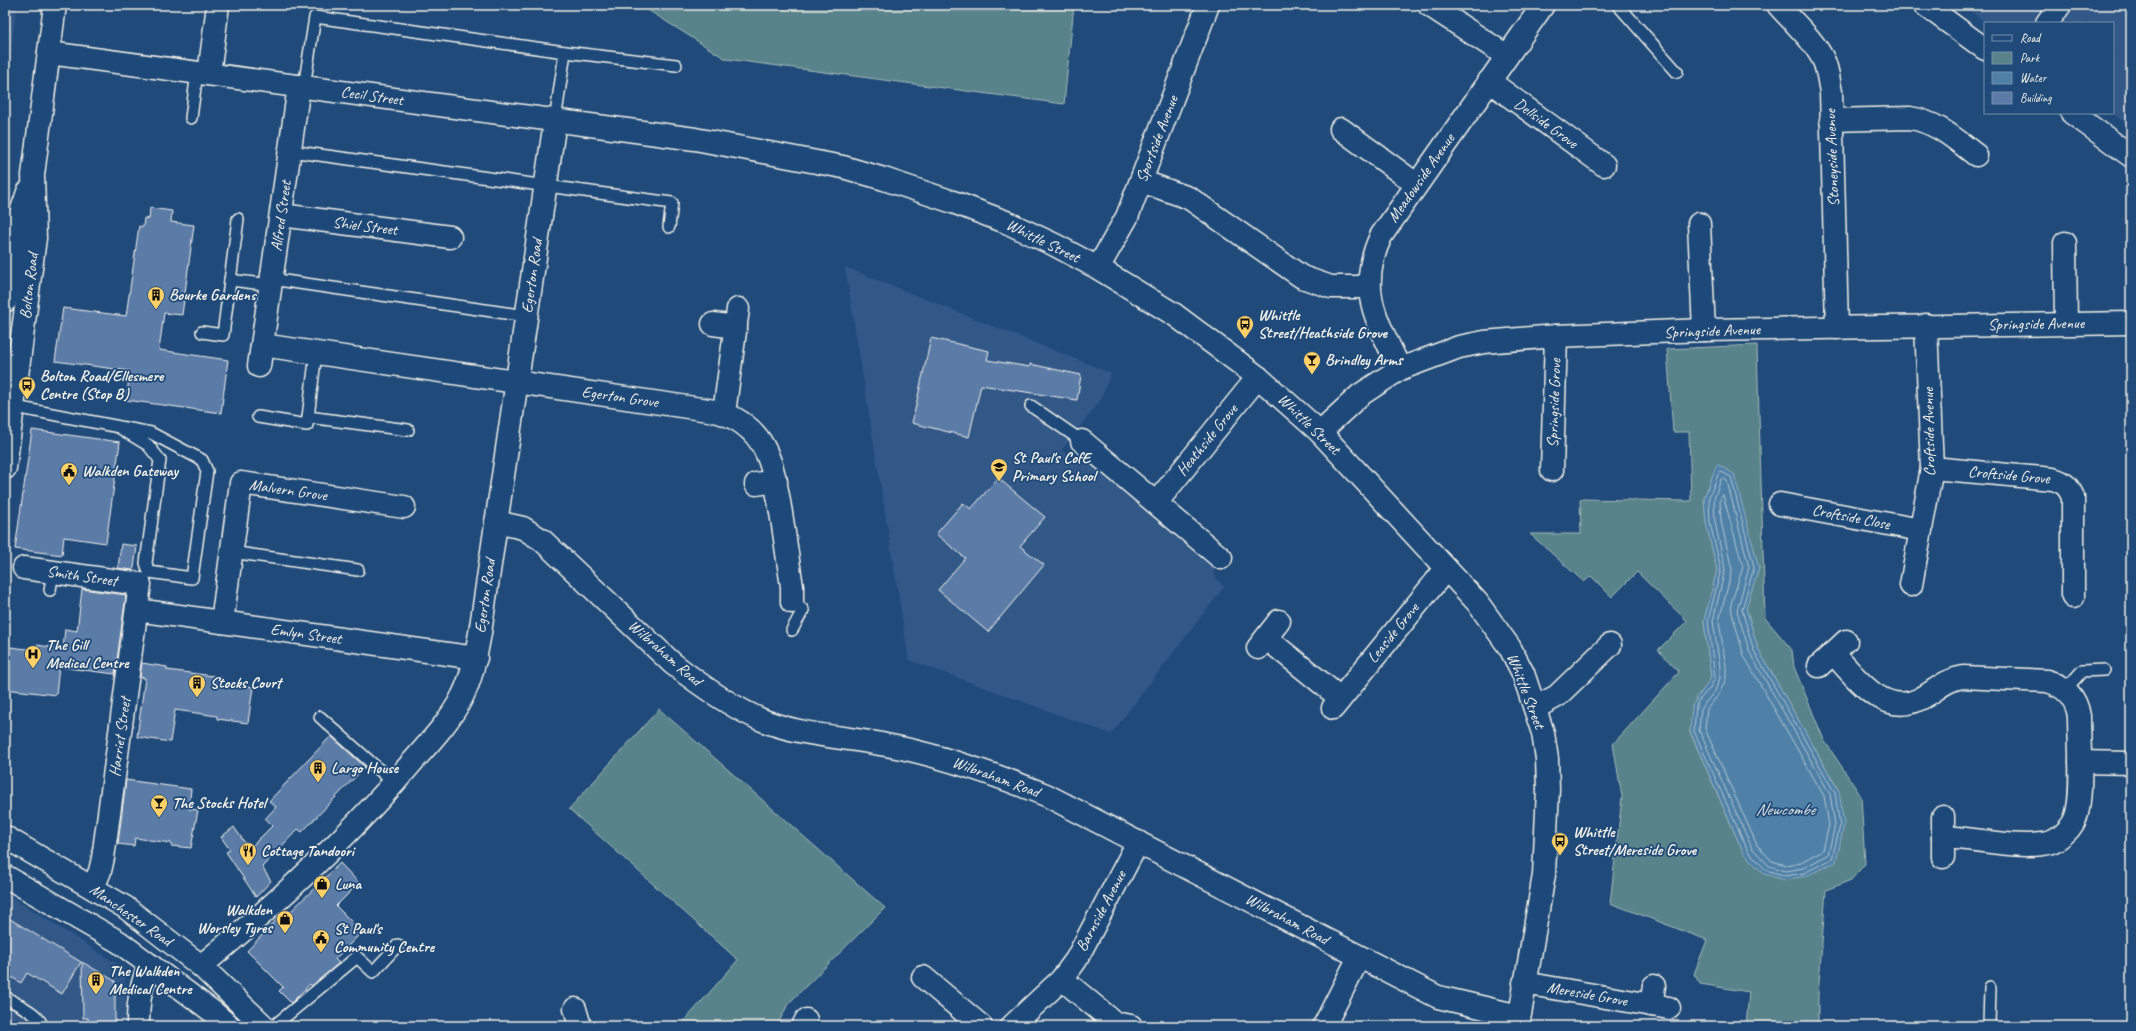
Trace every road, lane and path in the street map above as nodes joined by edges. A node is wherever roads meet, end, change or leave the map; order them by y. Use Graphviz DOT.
graph roads {
  1 [pos="54,5"];
  2 [pos="218,5"];
  3 [pos="1208,5"];
  4 [pos="1429,5"];
  5 [pos="1543,5"];
  6 [pos="1618,5"];
  7 [pos="1778,5"];
  8 [pos="1924,5"];
  9 [pos="2060,5"];
  10 [pos="2048,22"];
  11 [pos="1984,48"];
  12 [pos="565,52"];
  13 [pos="49,53"];
  14 [pos="1507,56"];
  15 [pos="676,65"];
  16 [pos="1677,72"];
  17 [pos="203,73"];
  18 [pos="1489,81"];
  19 [pos="302,87"];
  20 [pos="2073,114"];
  21 [pos="191,118"];
  22 [pos="1831,120"];
  23 [pos="555,121"];
  24 [pos="1341,129"];
  25 [pos="695,139"];
  26 [pos="290,151"];
  27 [pos="1963,152"];
  28 [pos="2131,156"];
  29 [pos="1604,165"];
  30 [pos="33,175"];
  31 [pos="1141,181"];
  32 [pos="1416,184"];
  33 [pos="545,187"];
  34 [pos="281,215"];
  35 [pos="238,219"];
  36 [pos="669,227"];
  37 [pos="1694,233"];
  38 [pos="450,237"];
  39 [pos="2065,243"];
  40 [pos="1098,268"];
  41 [pos="230,280"];
  42 [pos="271,282"];
  43 [pos="1369,287"];
  44 [pos="5,300"];
  45 [pos="526,316"];
  46 [pos="2066,323"];
  47 [pos="2131,323"];
  48 [pos="713,324"];
  49 [pos="1926,325"];
  50 [pos="1837,328"];
  51 [pos="1704,330"];
  52 [pos="202,332"];
  53 [pos="1556,336"];
  54 [pos="262,345"];
  55 [pos="316,353"];
  56 [pos="259,366"];
  57 [pos="1400,369"];
  58 [pos="1258,376"];
  59 [pos="516,382"];
  60 [pos="10,406"];
  61 [pos="1032,406"];
  62 [pos="724,413"];
  63 [pos="258,417"];
  64 [pos="308,417"];
  65 [pos="120,428"];
  66 [pos="408,430"];
  67 [pos="1320,432"];
  68 [pos="1082,441"];
  69 [pos="5,468"];
  70 [pos="1932,468"];
  71 [pos="1552,470"];
  72 [pos="1156,503"];
  73 [pos="1780,504"];
  74 [pos="404,507"];
  75 [pos="496,522"];
  76 [pos="1921,530"];
  77 [pos="231,552"];
  78 [pos="1221,558"];
  79 [pos="24,568"];
  80 [pos="1446,568"];
  81 [pos="358,570"];
  82 [pos="144,578"];
  83 [pos="1911,585"];
  84 [pos="2073,597"];
  85 [pos="792,602"];
  86 [pos="137,610"];
  87 [pos="222,622"];
  88 [pos="792,630"];
  89 [pos="1268,636"];
  90 [pos="1610,645"];
  91 [pos="1832,653"];
  92 [pos="476,658"];
  93 [pos="2104,670"];
  94 [pos="2065,690"];
  95 [pos="1535,708"];
  96 [pos="320,717"];
  97 [pos="2080,762"];
  98 [pos="2131,763"];
  99 [pos="394,783"];
  100 [pos="6,834"];
  101 [pos="1943,837"];
  102 [pos="1138,842"];
  103 [pos="5,876"];
  104 [pos="93,888"];
  105 [pos="398,945"];
  106 [pos="1359,957"];
  107 [pos="150,965"];
  108 [pos="201,966"];
  109 [pos="923,977"];
  110 [pos="1062,979"];
  111 [pos="1524,983"];
  112 [pos="1990,988"];
  113 [pos="5,997"];
  114 [pos="1658,1000"];
  115 [pos="1519,1021"];
  116 [pos="42,1026"];
  117 [pos="138,1026"];
  118 [pos="229,1026"];
  119 [pos="264,1026"];
  120 [pos="274,1026"];
  121 [pos="981,1026"];
  122 [pos="1012,1026"];
  123 [pos="1131,1026"];
  124 [pos="1324,1026"];
  125 [pos="1989,1026"];
  1 -- 13 [label="street, Bolton Road"];
  2 -- 17 [label="street"];
  3 -- 31 [label="street, Sportside Avenue"];
  4 -- 14 [label="street"];
  5 -- 14 [label="street, Meadowside Avenue"];
  6 -- 16 [label="lane"];
  7 -- 22 [label="street, Stoneyside Avenue"];
  8 -- 11 [label="street"];
  9 -- 10 [label="street"];
  12 -- 15 [label="lane"];
  12 -- 19 [label="lane"];
  12 -- 23 [label="lane"];
  13 -- 17 [label="street, Cecil Street"];
  13 -- 30 [label="street, Bolton Road"];
  14 -- 18 [label="street, Meadowside Avenue"];
  17 -- 19 [label="street, Cecil Street"];
  17 -- 21 [label="lane"];
  18 -- 29 [label="street, Dellside Grove"];
  18 -- 32 [label="street, Meadowside Avenue"];
  19 -- 23 [label="street, Cecil Street"];
  19 -- 26 [label="street, Alfred Street"];
  20 -- 28 [label="street"];
  22 -- 27 [label="street"];
  22 -- 50 [label="street, Stoneyside Avenue"];
  23 -- 25 [label="street, Cecil Street"];
  23 -- 33 [label="street, Egerton Road"];
  24 -- 32 [label="street"];
  25 -- 40 [label="street, Whittle Street"];
  26 -- 33 [label="lane"];
  26 -- 34 [label="street, Alfred Street"];
  30 -- 44 [label="street, Bolton Road"];
  30 -- 60 [label="street, Bolton Road"];
  31 -- 40 [label="street, Sportside Avenue"];
  31 -- 43 [label="street"];
  32 -- 43 [label="street, Meadowside Avenue"];
  33 -- 36 [label="lane"];
  33 -- 45 [label="street, Egerton Road"];
  34 -- 38 [label="street, Shiel Street"];
  34 -- 42 [label="street, Alfred Street"];
  35 -- 41 [label="lane"];
  37 -- 51 [label="street"];
  39 -- 46 [label="street"];
  40 -- 58 [label="street, Whittle Street"];
  41 -- 42 [label="lane"];
  41 -- 52 [label="lane"];
  42 -- 45 [label="lane"];
  42 -- 54 [label="street, Alfred Street"];
  43 -- 57 [label="street, Meadowside Avenue"];
  45 -- 59 [label="street, Egerton Road"];
  46 -- 47 [label="street, Springside Avenue"];
  46 -- 49 [label="street, Springside Avenue"];
  48 -- 62 [label="street"];
  49 -- 50 [label="street, Springside Avenue"];
  49 -- 70 [label="street, Croftside Avenue"];
  50 -- 51 [label="street, Springside Avenue"];
  51 -- 53 [label="street, Springside Avenue"];
  53 -- 57 [label="street, Springside Avenue"];
  53 -- 71 [label="street, Springside Grove"];
  54 -- 55 [label="street"];
  54 -- 56 [label="street, Alfred Street"];
  55 -- 59 [label="street"];
  55 -- 64 [label="lane"];
  57 -- 67 [label="street, Springside Avenue"];
  58 -- 67 [label="street, Whittle Street"];
  58 -- 72 [label="street, Heathside Grove"];
  59 -- 62 [label="street, Egerton Grove"];
  59 -- 75 [label="street, Egerton Road"];
  60 -- 65 [label="lane"];
  60 -- 69 [label="street, Bolton Road"];
  61 -- 68 [label="lane"];
  62 -- 85 [label="street, Egerton Grove"];
  63 -- 64 [label="lane"];
  64 -- 66 [label="lane"];
  65 -- 82 [label="lane"];
  65 -- 82 [label="lane"];
  67 -- 80 [label="street, Whittle Street"];
  68 -- 72 [label="street"];
  70 -- 76 [label="street, Croftside Avenue"];
  70 -- 84 [label="street, Croftside Grove"];
  72 -- 78 [label="street"];
  73 -- 76 [label="street, Croftside Close"];
  74 -- 77 [label="street, Malvern Grove"];
  75 -- 92 [label="street, Egerton Road"];
  75 -- 102 [label="street, Wilbraham Road"];
  76 -- 83 [label="street, Croftside Avenue"];
  77 -- 81 [label="lane"];
  77 -- 87 [label="street, Malvern Grove"];
  79 -- 82 [label="street, Smith Street"];
  80 -- 89 [label="street, Leaside Grove"];
  80 -- 95 [label="street, Whittle Street"];
  82 -- 86 [label="street, Harriet Street"];
  85 -- 88 [label="lane"];
  86 -- 87 [label="street, Emlyn Street"];
  86 -- 104 [label="street, Harriet Street"];
  87 -- 92 [label="street, Emlyn Street"];
  90 -- 95 [label="street"];
  91 -- 94 [label="street"];
  92 -- 99 [label="street, Egerton Road"];
  93 -- 94 [label="lane"];
  94 -- 97 [label="street"];
  95 -- 111 [label="street, Whittle Street"];
  96 -- 99 [label="lane"];
  97 -- 98 [label="street"];
  97 -- 101 [label="street"];
  99 -- 108 [label="street, Egerton Road"];
  100 -- 104 [label="street, Manchester Road"];
  102 -- 106 [label="street, Wilbraham Road"];
  102 -- 110 [label="street, Barnside Avenue"];
  103 -- 107 [label="street, Manchester Road"];
  104 -- 108 [label="street, Manchester Road"];
  105 -- 120 [label="lane"];
  106 -- 115 [label="street, Wilbraham Road"];
  106 -- 124 [label="street"];
  107 -- 117 [label="street"];
  107 -- 118 [label="street, Manchester Road"];
  108 -- 119 [label="street, Manchester Road"];
  109 -- 121 [label="street"];
  110 -- 122 [label="street, Barnside Avenue"];
  110 -- 123 [label="street"];
  111 -- 114 [label="street, Mereside Grove"];
  111 -- 115 [label="street, Whittle Street"];
  112 -- 125 [label="lane"];
  113 -- 116 [label="lane"];
}
